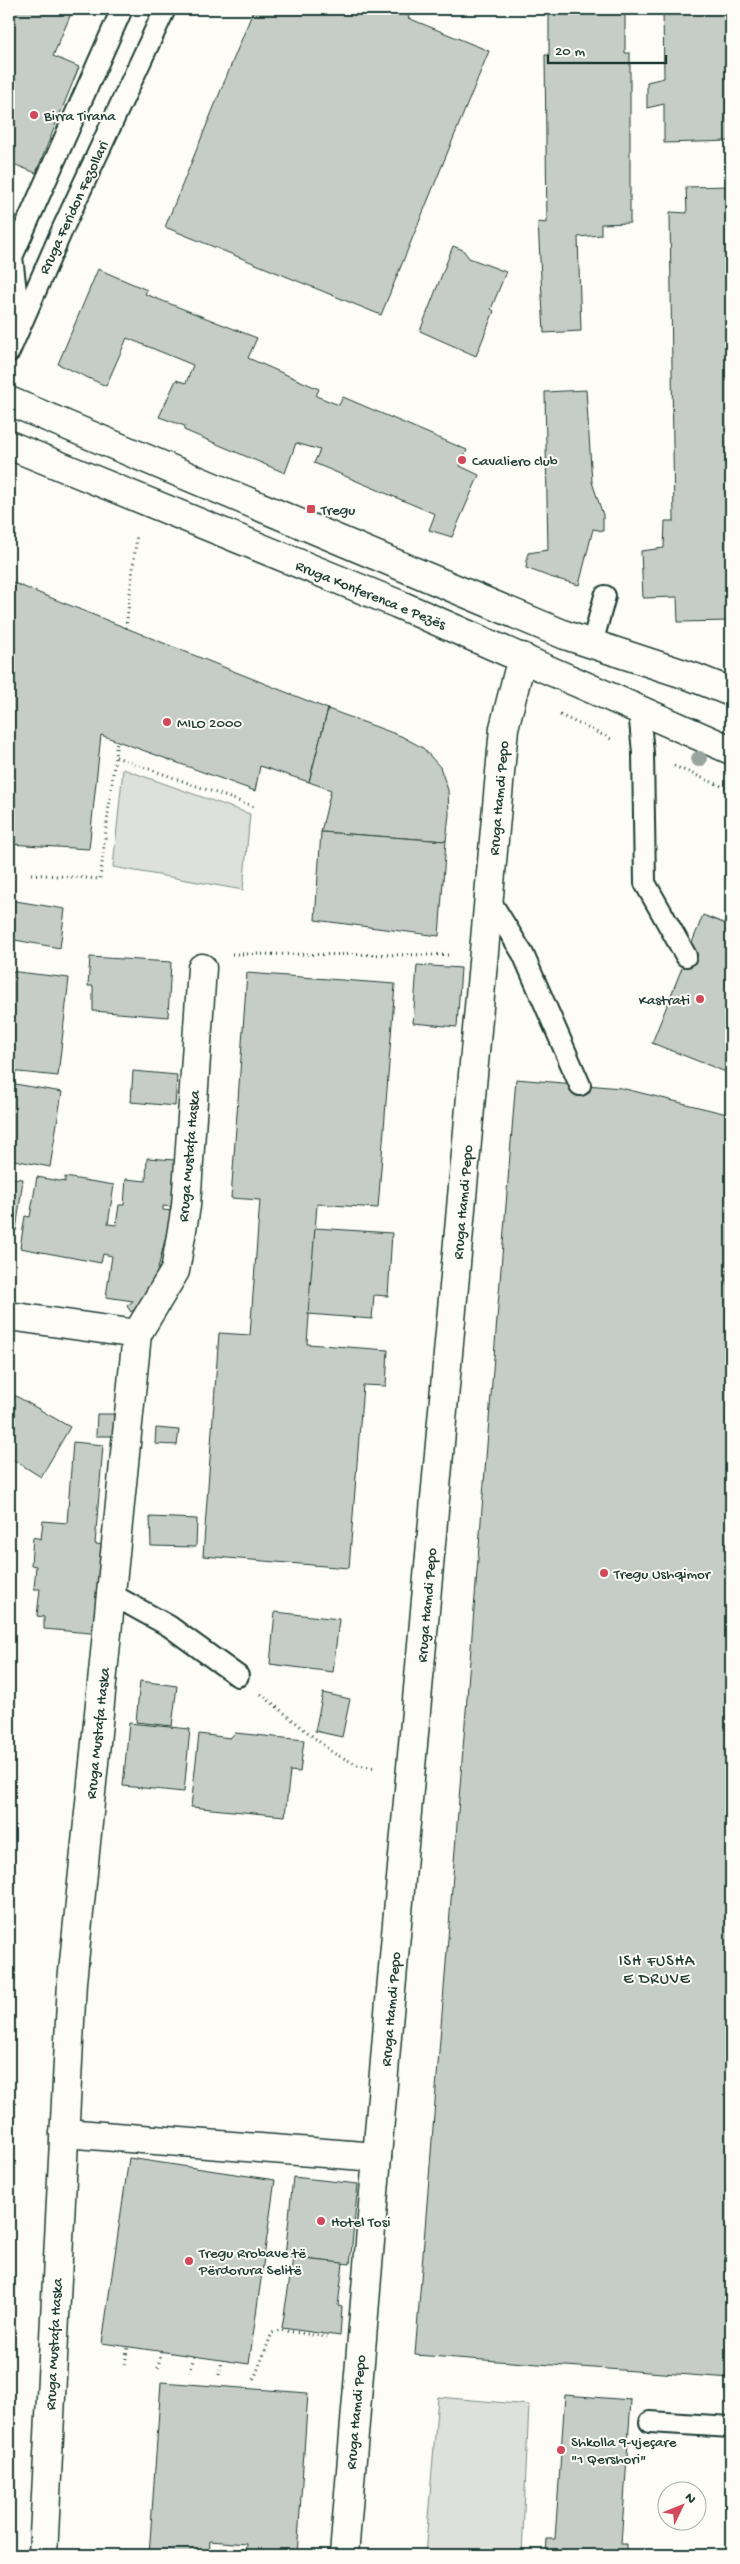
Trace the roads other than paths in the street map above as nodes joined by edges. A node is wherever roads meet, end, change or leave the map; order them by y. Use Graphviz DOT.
graph roads {
  1 [pos="122,9"];
  2 [pos="165,9"];
  3 [pos="10,257"];
  4 [pos="20,326"];
  5 [pos="9,352"];
  6 [pos="9,401"];
  7 [pos="9,445"];
  8 [pos="605,596"];
  9 [pos="592,644"];
  10 [pos="522,657"];
  11 [pos="731,692"];
  12 [pos="640,710"];
  13 [pos="731,750"];
  14 [pos="489,899"];
  15 [pos="686,956"];
  16 [pos="202,968"];
  17 [pos="580,1085"];
  18 [pos="9,1316"];
  19 [pos="137,1334"];
  20 [pos="111,1594"];
  21 [pos="238,1676"];
  22 [pos="64,2133"];
  23 [pos="377,2157"];
  24 [pos="650,2422"];
  25 [pos="731,2427"];
  26 [pos="43,2555"];
  27 [pos="344,2555"];
  1 -- 3 [label="lane"];
  2 -- 4 [label="lane, Rruga Feridon Fezollari"];
  3 -- 4 [label="lane"];
  4 -- 5 [label="lane, Rruga Feridon Fezollari"];
  6 -- 9 [label="street"];
  7 -- 10 [label="street, Rruga Konferenca e Pezës"];
  8 -- 9 [label="lane"];
  9 -- 11 [label="street"];
  10 -- 12 [label="street, Rruga Konferenca e Pezës"];
  10 -- 14 [label="street, Rruga Hamdi Pepo"];
  12 -- 13 [label="street, Rruga Konferenca e Pezës"];
  12 -- 15 [label="lane"];
  14 -- 17 [label="lane"];
  14 -- 23 [label="street, Rruga Hamdi Pepo"];
  16 -- 19 [label="street, Rruga Mustafa Haska"];
  18 -- 19 [label="street"];
  19 -- 20 [label="street, Rruga Mustafa Haska"];
  20 -- 21 [label="lane"];
  20 -- 22 [label="street, Rruga Mustafa Haska"];
  22 -- 23 [label="street"];
  22 -- 26 [label="street, Rruga Mustafa Haska"];
  23 -- 27 [label="street, Rruga Hamdi Pepo"];
  24 -- 25 [label="lane"];
}
